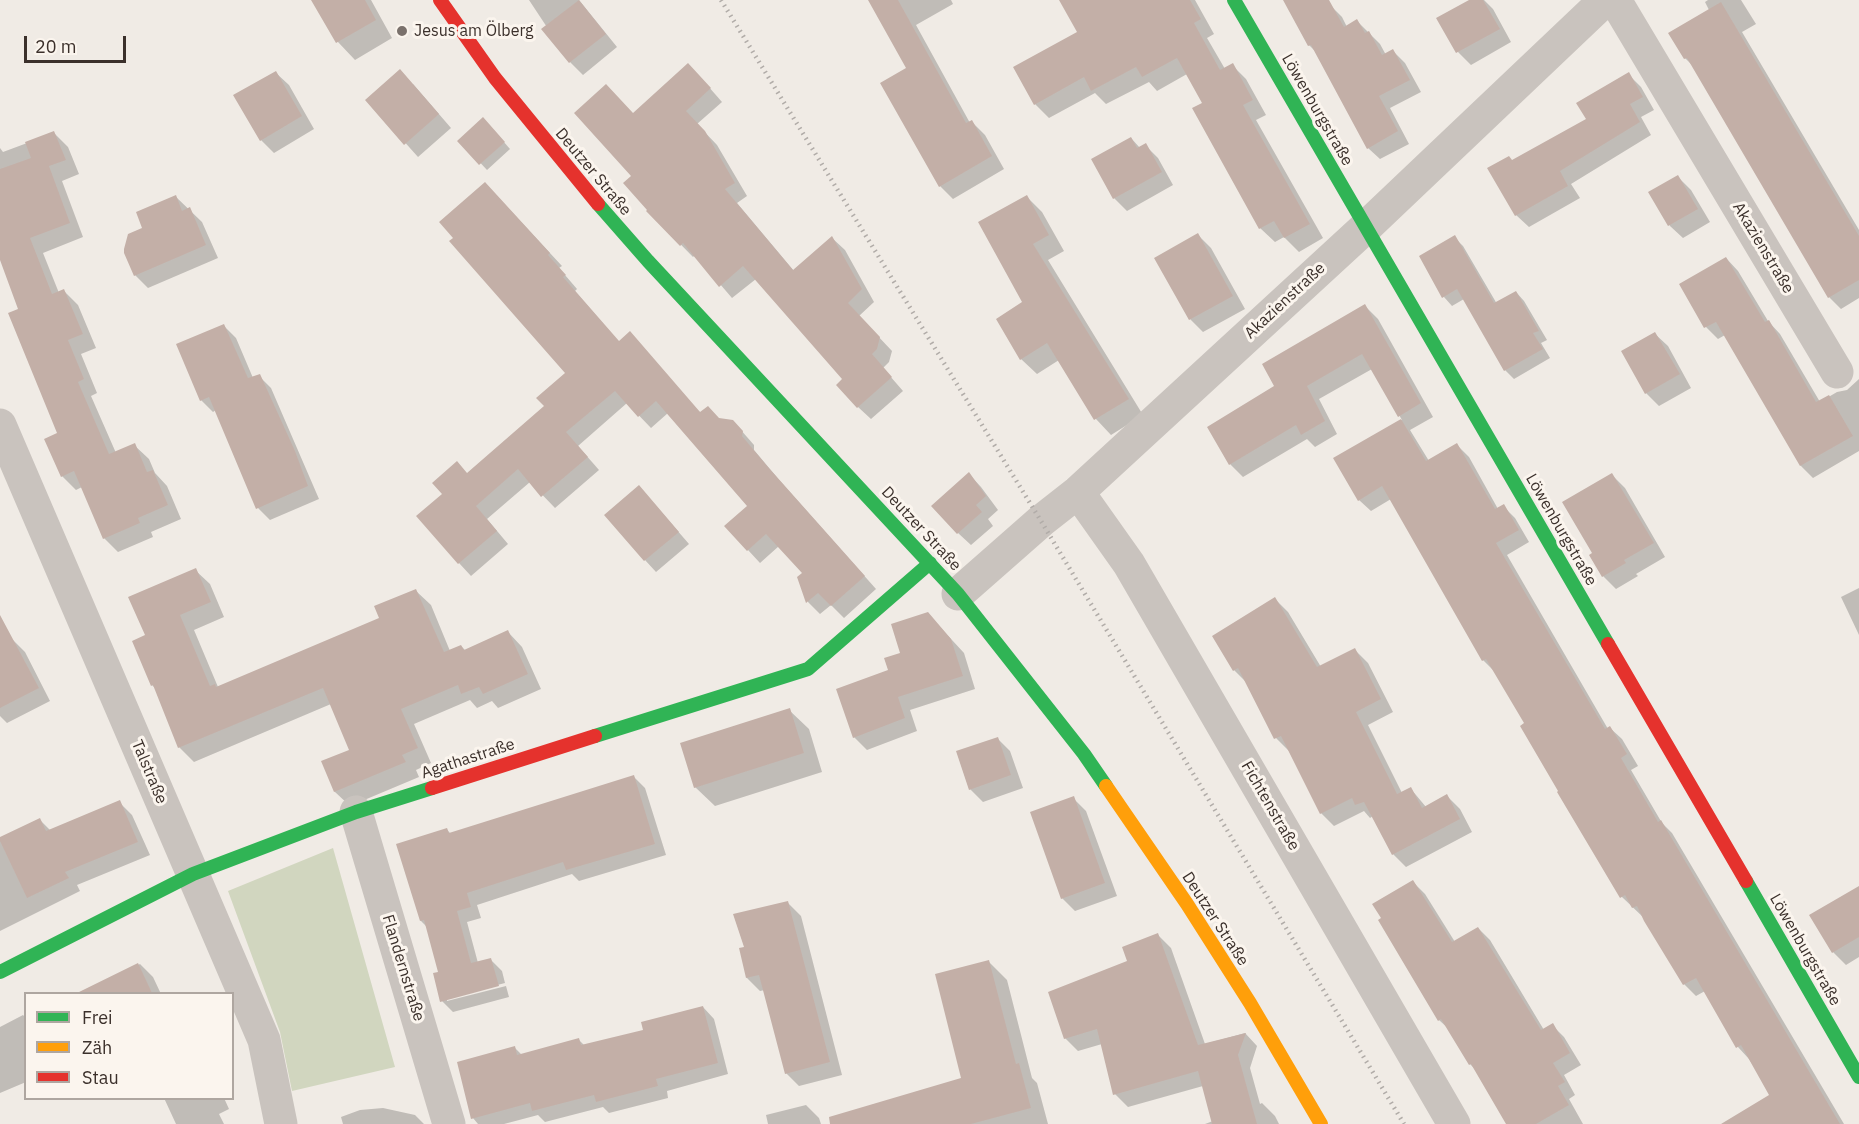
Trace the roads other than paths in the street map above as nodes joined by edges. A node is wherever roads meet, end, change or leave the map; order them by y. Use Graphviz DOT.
graph roads {
  1 [pos="440,0"];
  2 [pos="1234,0"];
  3 [pos="1605,0"];
  4 [pos="1615,0"];
  5 [pos="1366,227"];
  6 [pos="1837,372"];
  7 [pos="0,425"];
  8 [pos="1078,492"];
  9 [pos="930,563"];
  10 [pos="958,594"];
  11 [pos="356,812"];
  12 [pos="193,874"];
  13 [pos="0,972"];
  14 [pos="1859,1077"];
  15 [pos="281,1124"];
  16 [pos="449,1124"];
  17 [pos="1321,1124"];
  18 [pos="1454,1124"];
  1 -- 9 [label="street, Deutzer Straße"];
  2 -- 5 [label="street, Löwenburgstraße"];
  3 -- 5 [label="street, Akazienstraße"];
  4 -- 6 [label="street, Akazienstraße"];
  5 -- 8 [label="street, Akazienstraße"];
  5 -- 14 [label="street, Löwenburgstraße"];
  7 -- 12 [label="street, Talstraße"];
  8 -- 10 [label="street, Akazienstraße"];
  8 -- 18 [label="street, Fichtenstraße"];
  9 -- 10 [label="street, Deutzer Straße"];
  9 -- 11 [label="street, Agathastraße"];
  10 -- 17 [label="street, Deutzer Straße"];
  11 -- 12 [label="street, Agathastraße"];
  11 -- 16 [label="street, Flandernstraße"];
  12 -- 13 [label="street, Agathastraße"];
  12 -- 15 [label="street, Talstraße"];
}
